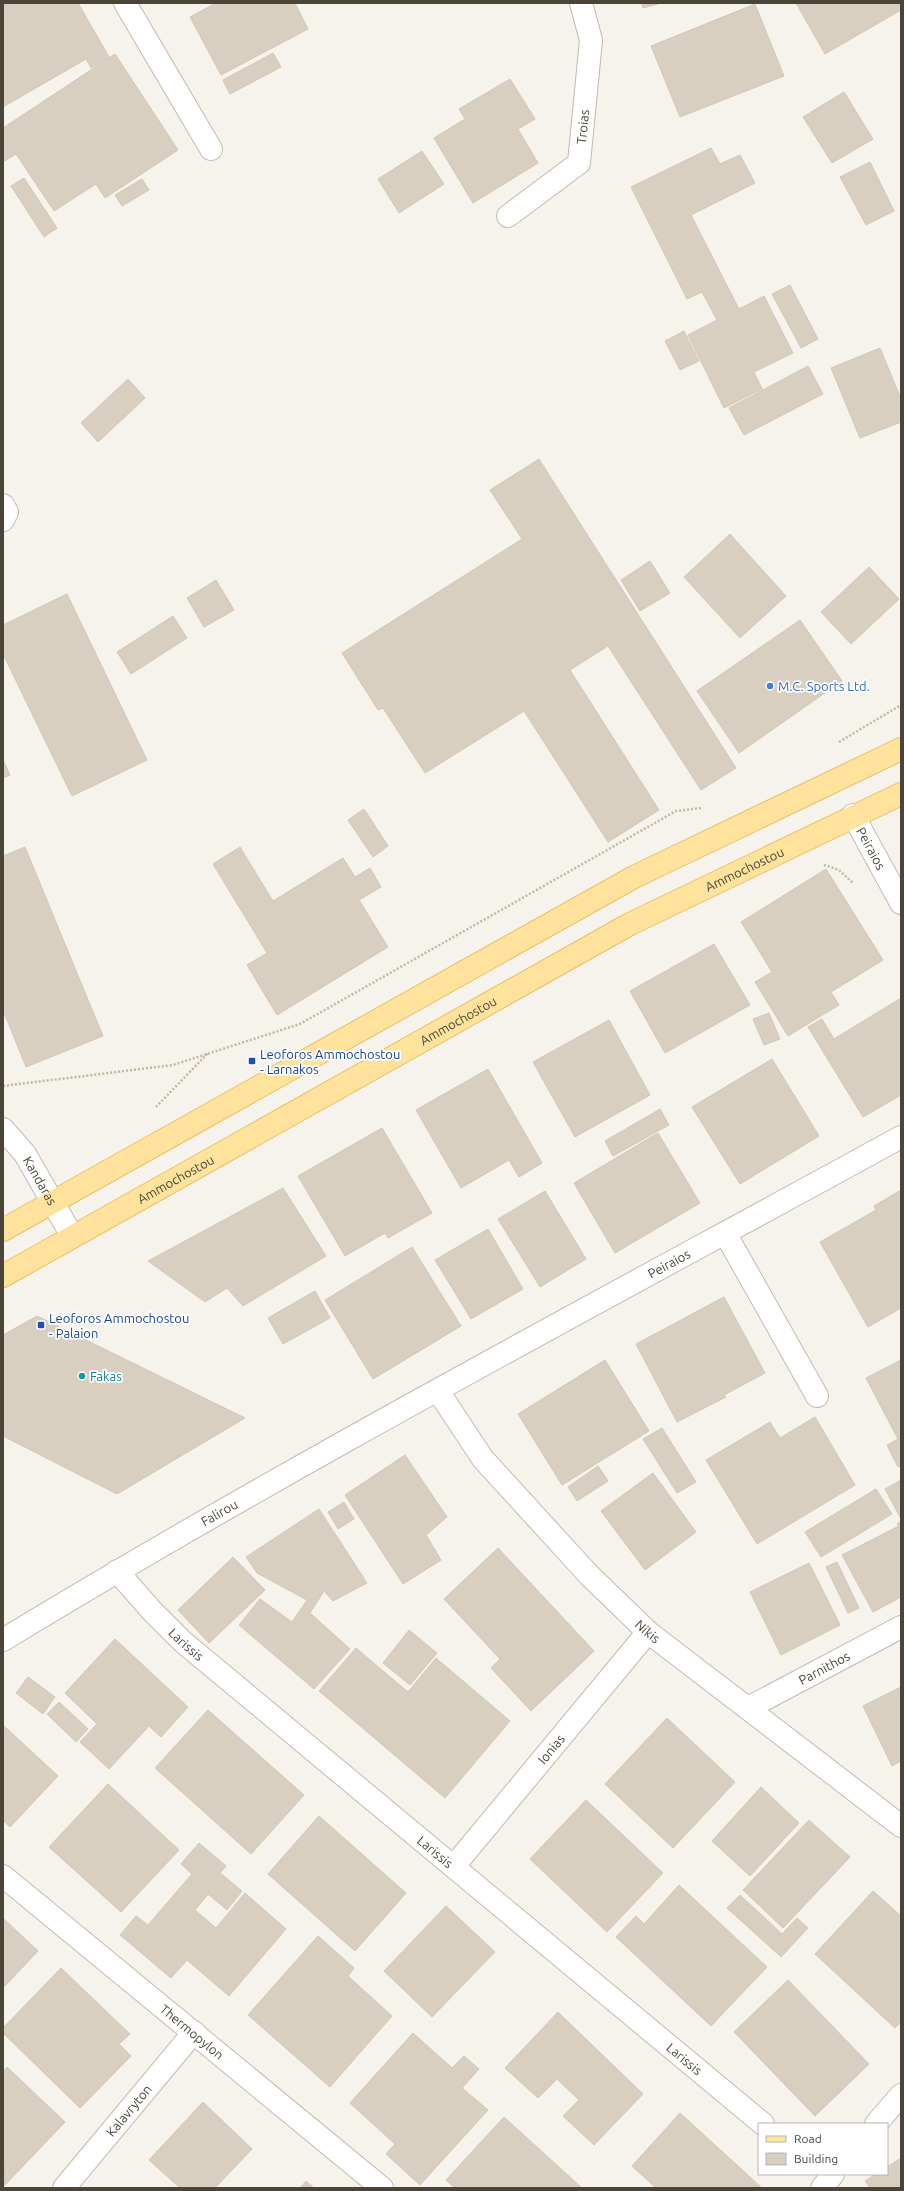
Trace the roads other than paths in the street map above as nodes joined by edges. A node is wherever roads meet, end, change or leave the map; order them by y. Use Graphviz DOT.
graph roads {
  1 [pos="125,3"];
  2 [pos="581,3"];
  3 [pos="211,150"];
  4 [pos="508,216"];
  5 [pos="3,505"];
  6 [pos="3,520"];
  7 [pos="901,749"];
  8 [pos="901,794"];
  9 [pos="853,815"];
  10 [pos="901,903"];
  11 [pos="3,1129"];
  12 [pos="901,1137"];
  13 [pos="52,1202"];
  14 [pos="3,1230"];
  15 [pos="725,1233"];
  16 [pos="72,1236"];
  17 [pos="3,1276"];
  18 [pos="438,1391"];
  19 [pos="817,1396"];
  20 [pos="117,1571"];
  21 [pos="901,1627"];
  22 [pos="648,1632"];
  23 [pos="3,1640"];
  24 [pos="748,1708"];
  25 [pos="901,1826"];
  26 [pos="454,1866"];
  27 [pos="3,1876"];
  28 [pos="194,2032"];
  29 [pos="901,2095"];
  30 [pos="762,2123"];
  31 [pos="877,2123"];
  32 [pos="64,2188"];
  33 [pos="382,2188"];
  1 -- 3 [label="street"];
  2 -- 4 [label="street, Troias"];
  5 -- 6 [label="street"];
  7 -- 13 [label="main road"];
  8 -- 9 [label="main road, Ammochostou"];
  9 -- 10 [label="street, Peiraios"];
  9 -- 16 [label="main road, Ammochostou"];
  11 -- 13 [label="street, Kandaras"];
  12 -- 15 [label="street, Peiraios"];
  13 -- 14 [label="main road"];
  13 -- 16 [label="street, Kandaras"];
  15 -- 18 [label="street, Peiraios"];
  15 -- 19 [label="street"];
  16 -- 17 [label="main road, Ammochostou"];
  18 -- 20 [label="street, Falirou"];
  18 -- 22 [label="street, Nikis"];
  20 -- 23 [label="street, Falirou"];
  20 -- 26 [label="street, Larissis"];
  21 -- 24 [label="street, Parnithos"];
  22 -- 24 [label="street, Nikis"];
  22 -- 26 [label="street, Ionias"];
  24 -- 25 [label="street, Nikis"];
  26 -- 30 [label="street, Larissis"];
  27 -- 28 [label="street, Thermopylon"];
  28 -- 32 [label="street, Kalavryton"];
  28 -- 33 [label="street, Thermopylon"];
  29 -- 31 [label="street"];
}
